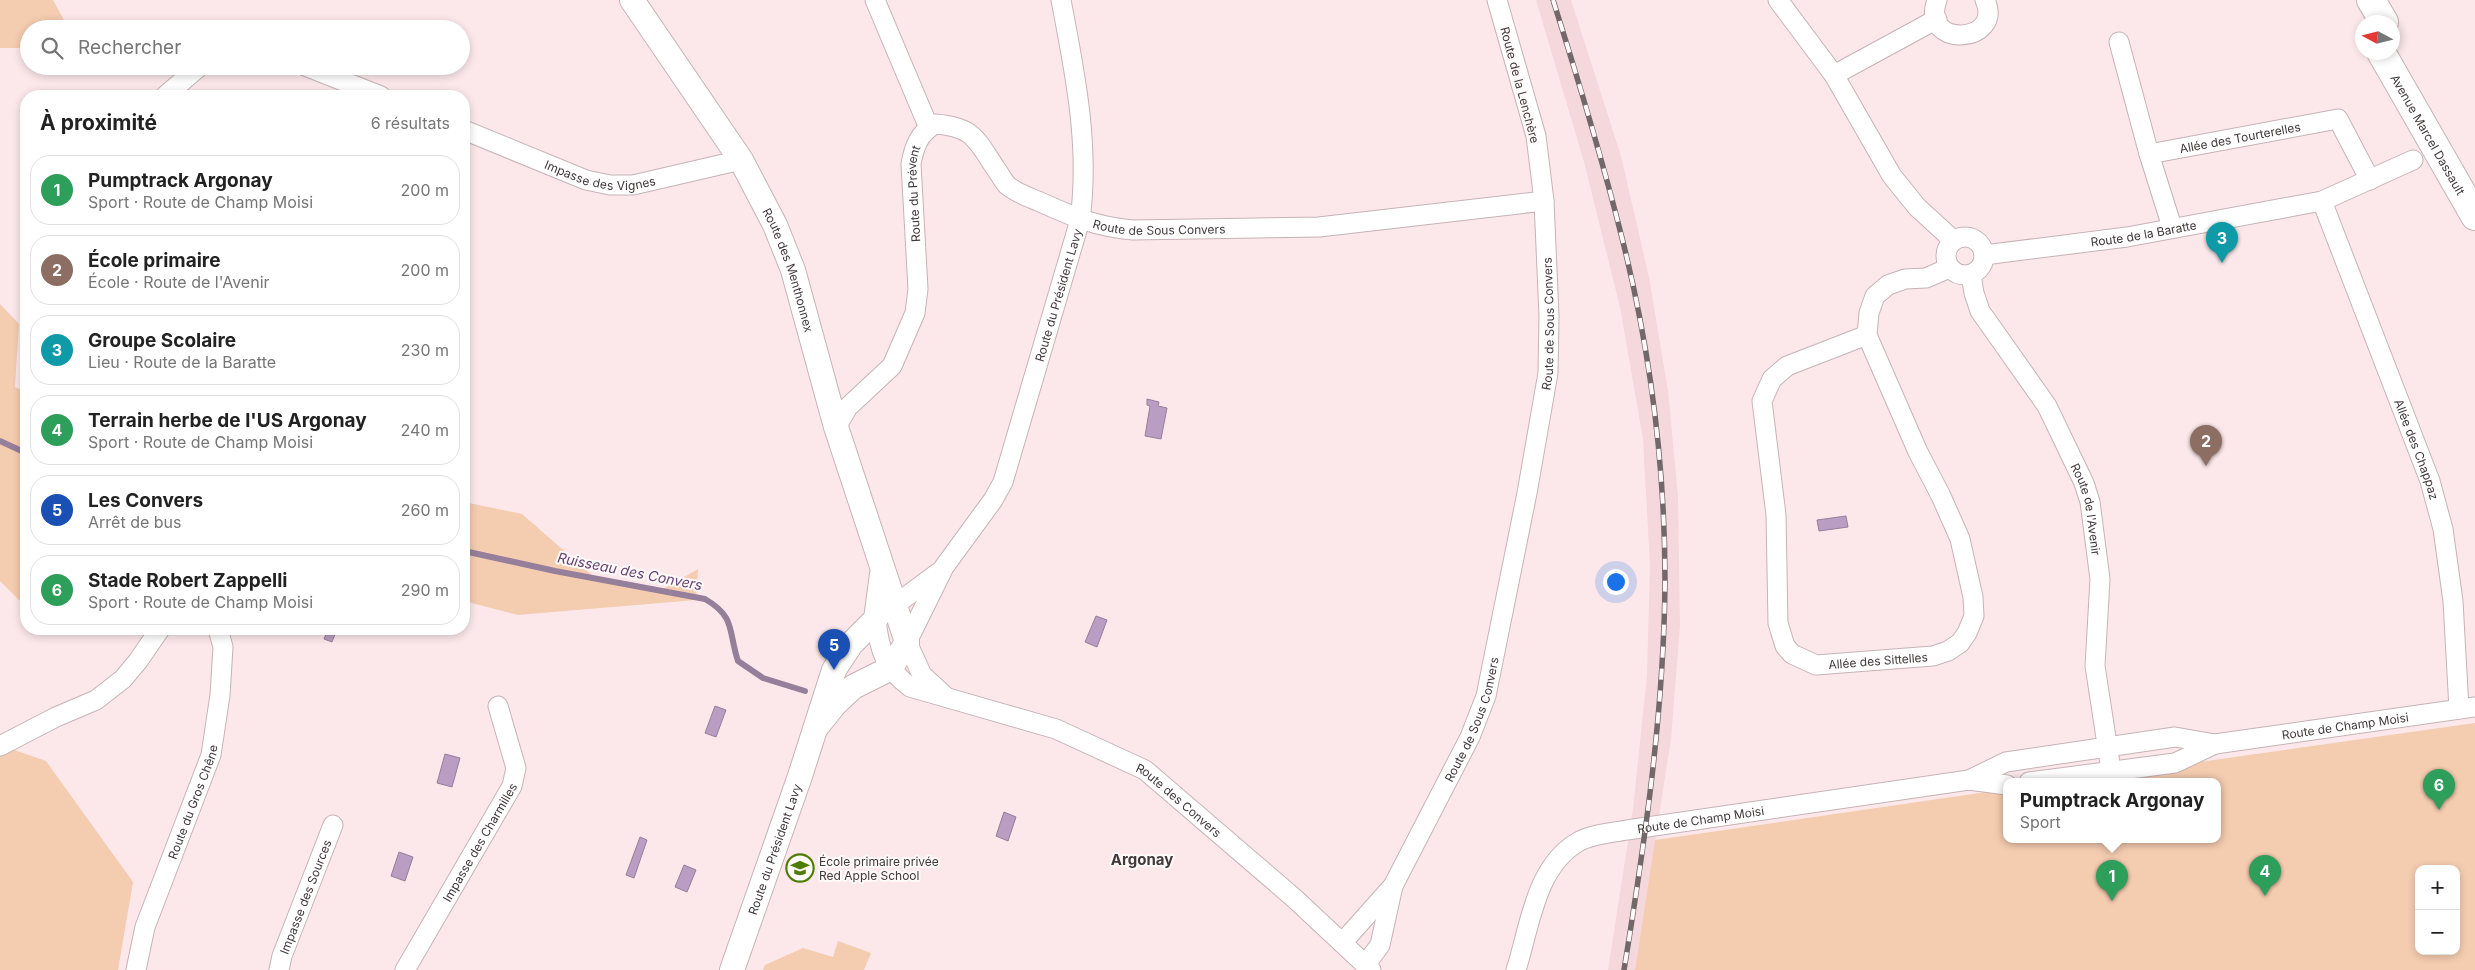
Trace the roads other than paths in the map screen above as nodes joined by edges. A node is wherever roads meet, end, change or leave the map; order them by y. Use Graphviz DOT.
graph roads {
  1 [pos="632,0"];
  2 [pos="875,0"];
  3 [pos="1061,0"];
  4 [pos="1497,0"];
  5 [pos="1778,0"];
  6 [pos="1938,0"];
  7 [pos="1985,0"];
  8 [pos="2352,0"];
  9 [pos="2370,0"];
  10 [pos="2360,15"];
  11 [pos="2380,15"];
  12 [pos="1937,19"];
  13 [pos="2119,42"];
  14 [pos="2400,52"];
  15 [pos="2386,60"];
  16 [pos="190,75"];
  17 [pos="328,75"];
  18 [pos="1834,75"];
  19 [pos="172,90"];
  20 [pos="366,90"];
  21 [pos="2421,122"];
  22 [pos="929,128"];
  23 [pos="470,132"];
  24 [pos="2150,154"];
  25 [pos="741,160"];
  26 [pos="2413,160"];
  27 [pos="2448,171"];
  28 [pos="2370,180"];
  29 [pos="2475,180"];
  30 [pos="1544,201"];
  31 [pos="2322,201"];
  32 [pos="2475,216"];
  33 [pos="1080,220"];
  34 [pos="2172,227"];
  35 [pos="1953,240"];
  36 [pos="1984,255"];
  37 [pos="1949,268"];
  38 [pos="1970,275"];
  39 [pos="1867,335"];
  40 [pos="836,427"];
  41 [pos="944,567"];
  42 [pos="882,570"];
  43 [pos="895,603"];
  44 [pos="876,619"];
  45 [pos="156,635"];
  46 [pos="220,635"];
  47 [pos="907,642"];
  48 [pos="891,668"];
  49 [pos="946,697"];
  50 [pos="498,706"];
  51 [pos="2467,708"];
  52 [pos="814,729"];
  53 [pos="2216,744"];
  54 [pos="0,746"];
  55 [pos="2108,747"];
  56 [pos="2111,770"];
  57 [pos="2056,778"];
  58 [pos="1968,780"];
  59 [pos="2003,784"];
  60 [pos="333,825"];
  61 [pos="1393,886"];
  62 [pos="1342,943"];
  63 [pos="1368,967"];
  64 [pos="136,970"];
  65 [pos="278,970"];
  66 [pos="405,970"];
  67 [pos="732,970"];
  68 [pos="1516,970"];
  1 -- 25 [label="street, Route des Menthonnex"];
  2 -- 22 [label="street"];
  3 -- 33 [label="street, Route du Président Lavy"];
  4 -- 30 [label="street, Route de la Lenchère"];
  5 -- 18 [label="street"];
  6 -- 12 [label="street"];
  7 -- 12 [label="street"];
  8 -- 10 [label="main road"];
  9 -- 11 [label="main road"];
  12 -- 18 [label="street"];
  13 -- 24 [label="street"];
  14 -- 29 [label="main road, Avenue Marcel Dassault"];
  15 -- 21 [label="main road, Avenue Marcel Dassault"];
  16 -- 19 [label="street"];
  17 -- 20 [label="street"];
  18 -- 35 [label="street"];
  21 -- 26 [label="street"];
  21 -- 27 [label="main road, Avenue Marcel Dassault"];
  22 -- 33 [label="street"];
  22 -- 40 [label="street, Route du Prévent"];
  23 -- 25 [label="street, Impasse des Vignes"];
  24 -- 28 [label="street, Allée des Tourterelles"];
  24 -- 34 [label="street"];
  25 -- 40 [label="street, Route des Menthonnex"];
  26 -- 27 [label="street"];
  26 -- 28 [label="street, Route de la Baratte"];
  27 -- 32 [label="main road, Avenue Marcel Dassault"];
  28 -- 31 [label="street, Route de la Baratte"];
  30 -- 33 [label="street, Route de Sous Convers"];
  30 -- 61 [label="street, Route de Sous Convers"];
  31 -- 34 [label="street, Route de la Baratte"];
  31 -- 51 [label="street, Allée des Chappaz"];
  33 -- 41 [label="street, Route du Président Lavy"];
  34 -- 36 [label="street, Route de la Baratte"];
  35 -- 36 [label="street"];
  35 -- 37 [label="street"];
  36 -- 38 [label="street"];
  37 -- 38 [label="street"];
  37 -- 39 [label="street"];
  38 -- 55 [label="street, Route de l'Avenir"];
  39 -- 39 [label="street, Allée des Sittelles"];
  40 -- 42 [label="street, Route des Menthonnex"];
  41 -- 43 [label="street, Route du Président Lavy"];
  41 -- 47 [label="street, Route du Président Lavy"];
  42 -- 43 [label="street, Route des Menthonnex"];
  42 -- 44 [label="street, Route des Menthonnex"];
  43 -- 44 [label="street, Route du Président Lavy"];
  43 -- 47 [label="street, Route des Menthonnex"];
  44 -- 48 [label="street, Route des Convers"];
  44 -- 52 [label="street, Route du Président Lavy"];
  45 -- 54 [label="street"];
  46 -- 64 [label="street, Route du Gros Chêne"];
  47 -- 48 [label="street, Route du Président Lavy"];
  47 -- 49 [label="street, Route des Convers"];
  48 -- 49 [label="street, Route des Convers"];
  48 -- 52 [label="street, Route du Président Lavy"];
  49 -- 62 [label="street, Route des Convers"];
  50 -- 66 [label="street, Impasse des Charmilles"];
  51 -- 53 [label="street, Route de Champ Moisi"];
  52 -- 67 [label="street, Route du Président Lavy"];
  53 -- 55 [label="street, Route de Champ Moisi"];
  53 -- 56 [label="street, Route de Champ Moisi"];
  55 -- 56 [label="street, Route de l'Avenir"];
  55 -- 58 [label="street, Route de Champ Moisi"];
  56 -- 57 [label="street, Route de Champ Moisi"];
  58 -- 59 [label="street, Route de Champ Moisi"];
  58 -- 68 [label="street, Route de Champ Moisi"];
  60 -- 65 [label="street, Impasse des Sources"];
  61 -- 62 [label="street, Route de Sous Convers"];
  61 -- 63 [label="street, Route de Sous Convers"];
  62 -- 63 [label="street, Route des Convers"];
}
